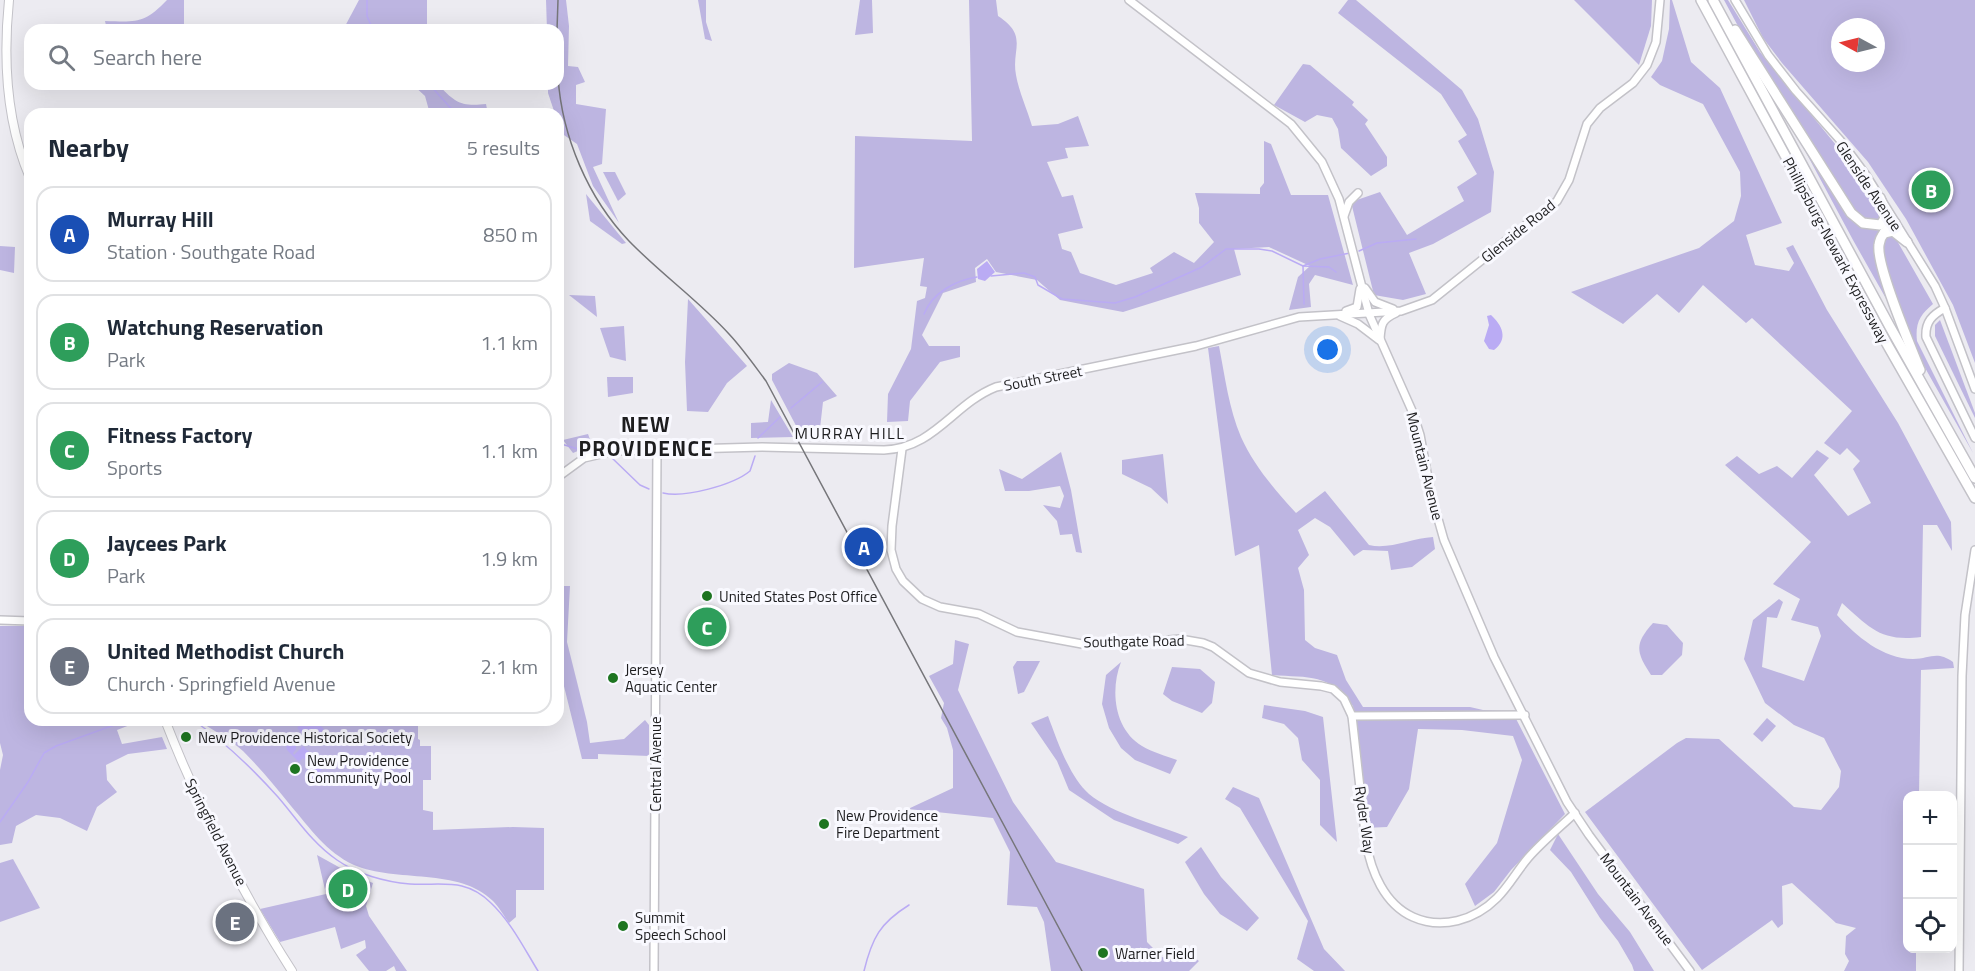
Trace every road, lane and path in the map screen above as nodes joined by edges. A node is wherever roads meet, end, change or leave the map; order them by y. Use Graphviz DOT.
graph roads {
  1 [pos="9,0"];
  2 [pos="1129,0"];
  3 [pos="1660,0"];
  4 [pos="1701,0"];
  5 [pos="1715,0"];
  6 [pos="1735,0"];
  7 [pos="24,161"];
  8 [pos="1358,193"];
  9 [pos="1880,198"];
  10 [pos="1344,216"];
  11 [pos="1894,221"];
  12 [pos="1882,229"];
  13 [pos="1907,242"];
  14 [pos="1360,279"];
  15 [pos="1945,308"];
  16 [pos="1401,311"];
  17 [pos="1331,314"];
  18 [pos="1369,314"];
  19 [pos="1380,341"];
  20 [pos="1975,389"];
  21 [pos="1943,421"];
  22 [pos="1975,438"];
  23 [pos="657,448"];
  24 [pos="902,448"];
  25 [pos="564,472"];
  26 [pos="1975,478"];
  27 [pos="1975,498"];
  28 [pos="1975,550"];
  29 [pos="0,620"];
  30 [pos="24,621"];
  31 [pos="1525,715"];
  32 [pos="1352,716"];
  33 [pos="167,726"];
  34 [pos="1575,813"];
  35 [pos="292,971"];
  36 [pos="654,971"];
  37 [pos="1690,971"];
  38 [pos="1959,971"];
  1 -- 7 [label="main road"];
  2 -- 10 [label="street, Mountain Avenue"];
  3 -- 16 [label="street, Glenside Road"];
  4 -- 27 [label="highway, Phillipsburg-Newark Expressway"];
  5 -- 12 [label="highway"];
  5 -- 21 [label="highway, Phillipsburg-Newark Expressway"];
  6 -- 9 [label="street, Glenside Avenue"];
  8 -- 10 [label="street"];
  9 -- 11 [label="street, Glenside Avenue"];
  9 -- 12 [label="highway"];
  10 -- 14 [label="street, Mountain Avenue"];
  11 -- 12 [label="highway"];
  11 -- 13 [label="street, Glenside Avenue"];
  12 -- 13 [label="highway"];
  12 -- 21 [label="highway"];
  13 -- 15 [label="street, Glenside Avenue"];
  14 -- 16 [label="street"];
  14 -- 17 [label="street"];
  14 -- 18 [label="street, Mountain Avenue"];
  15 -- 20 [label="street, Glenside Avenue"];
  15 -- 22 [label="street"];
  16 -- 18 [label="street, Glenside Road"];
  16 -- 19 [label="street"];
  17 -- 18 [label="street, South Street"];
  17 -- 19 [label="street"];
  17 -- 24 [label="street, South Street"];
  18 -- 19 [label="street, Mountain Avenue"];
  19 -- 31 [label="street, Mountain Avenue"];
  21 -- 26 [label="highway, Phillipsburg-Newark Expressway"];
  23 -- 24 [label="street, South Street"];
  23 -- 25 [label="street, South Street"];
  23 -- 36 [label="street, Central Avenue"];
  24 -- 32 [label="street, Southgate Road"];
  28 -- 38 [label="street"];
  29 -- 30 [label="street"];
  31 -- 32 [label="street"];
  31 -- 34 [label="street, Mountain Avenue"];
  32 -- 34 [label="street, Ryder Way"];
  33 -- 35 [label="main road, Springfield Avenue"];
  34 -- 37 [label="street, Mountain Avenue"];
}
